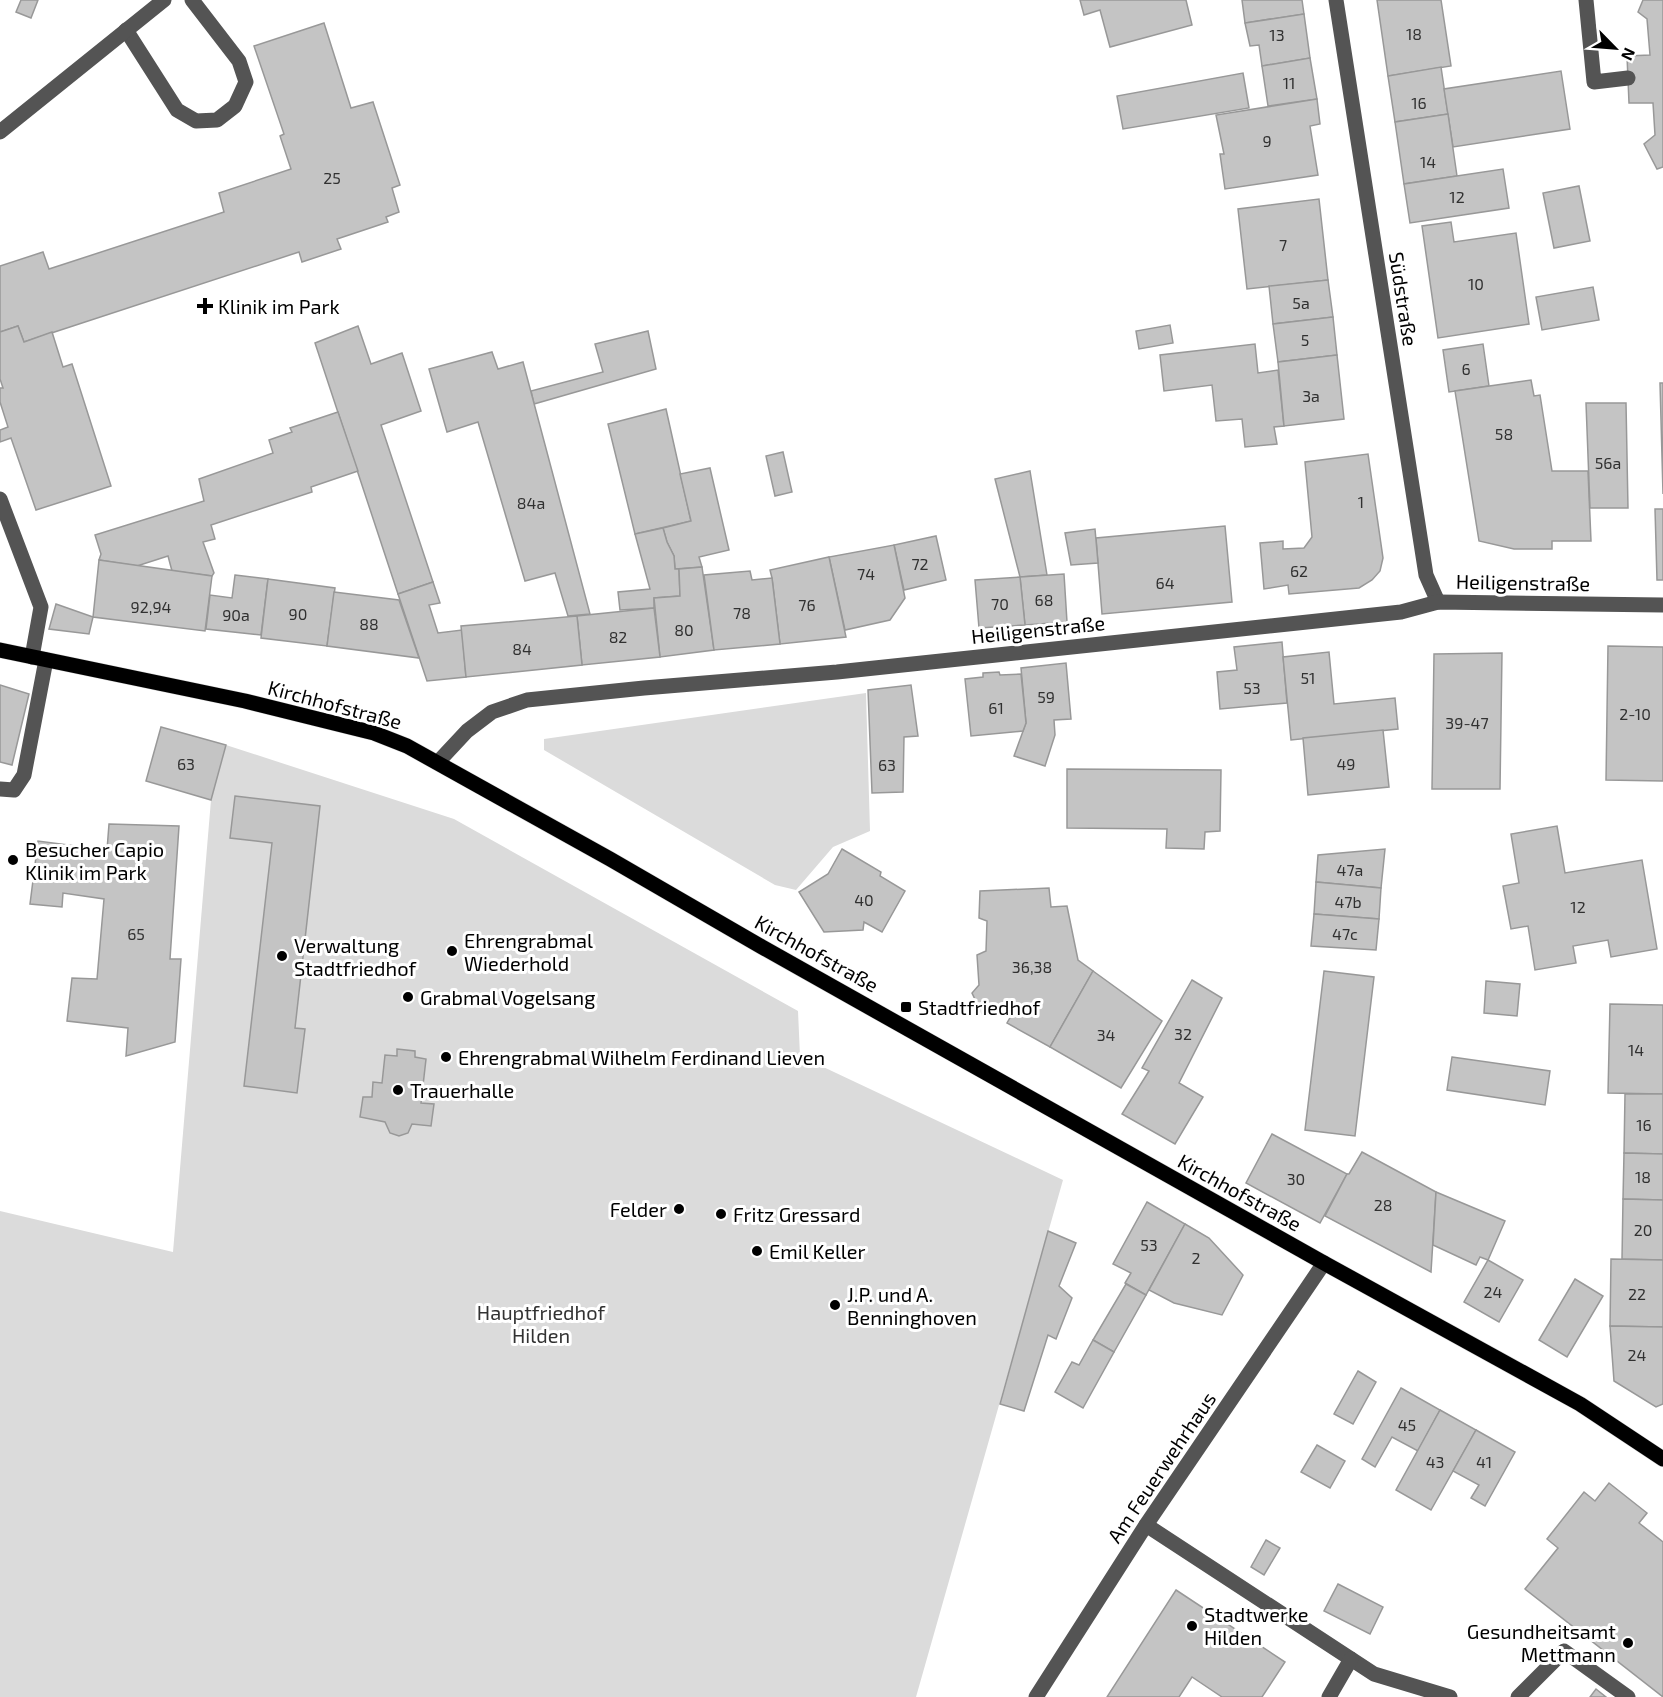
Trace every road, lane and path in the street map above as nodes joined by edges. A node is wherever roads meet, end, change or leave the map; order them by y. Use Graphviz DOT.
graph roads {
  1 [pos="164,0"];
  2 [pos="192,0"];
  3 [pos="1336,0"];
  4 [pos="1586,0"];
  5 [pos="126,30"];
  6 [pos="1628,78"];
  7 [pos="0,132"];
  8 [pos="0,499"];
  9 [pos="1438,602"];
  10 [pos="1663,605"];
  11 [pos="0,650"];
  12 [pos="39,659"];
  13 [pos="438,762"];
  14 [pos="0,789"];
  15 [pos="1324,1263"];
  16 [pos="1663,1459"];
  17 [pos="1146,1525"];
  18 [pos="1351,1659"];
  19 [pos="1036,1697"];
  20 [pos="1329,1697"];
  21 [pos="1450,1697"];
  22 [pos="1518,1697"];
  23 [pos="1628,1697"];
  1 -- 5 [label="street"];
  2 -- 5 [label="street"];
  3 -- 9 [label="street, Südstraße"];
  4 -- 6 [label="street"];
  5 -- 7 [label="street"];
  8 -- 12 [label="street"];
  9 -- 10 [label="street, Heiligenstraße"];
  9 -- 13 [label="street, Heiligenstraße"];
  11 -- 12 [label="main road, Kirchhofstraße"];
  12 -- 13 [label="main road, Kirchhofstraße"];
  12 -- 14 [label="street"];
  13 -- 15 [label="main road, Kirchhofstraße"];
  15 -- 16 [label="main road, Kirchhofstraße"];
  15 -- 17 [label="street, Am Feuerwehrhaus"];
  17 -- 18 [label="street"];
  17 -- 19 [label="street, Am Feuerwehrhaus"];
  18 -- 20 [label="street"];
  18 -- 21 [label="street"];
  22 -- 23 [label="street"];
}
